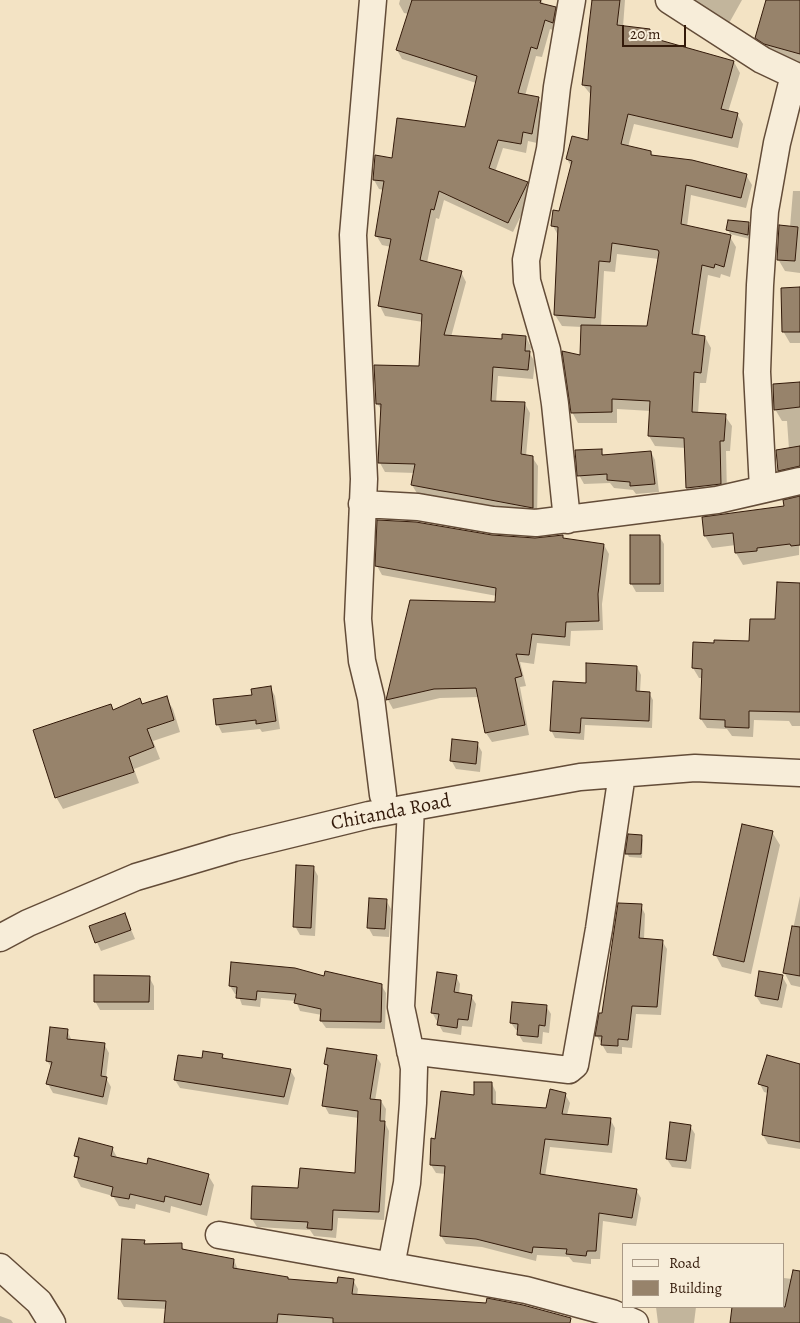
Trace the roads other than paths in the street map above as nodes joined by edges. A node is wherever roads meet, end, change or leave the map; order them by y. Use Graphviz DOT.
graph roads {
  1 [pos="373,0"];
  2 [pos="572,0"];
  3 [pos="670,0"];
  4 [pos="797,76"];
  5 [pos="800,481"];
  6 [pos="763,489"];
  7 [pos="362,504"];
  8 [pos="567,520"];
  9 [pos="800,773"];
  10 [pos="622,774"];
  11 [pos="382,795"];
  12 [pos="411,808"];
  13 [pos="0,938"];
  14 [pos="410,1051"];
  15 [pos="219,1235"];
  16 [pos="0,1266"];
  17 [pos="392,1266"];
  18 [pos="52,1323"];
  19 [pos="635,1323"];
  1 -- 7 [label="street"];
  2 -- 8 [label="street"];
  3 -- 4 [label="street"];
  4 -- 6 [label="street"];
  5 -- 6 [label="street"];
  6 -- 8 [label="street"];
  7 -- 8 [label="street"];
  7 -- 11 [label="street"];
  9 -- 10 [label="street, Chitanda Road"];
  10 -- 12 [label="street, Chitanda Road"];
  10 -- 14 [label="street"];
  12 -- 13 [label="street, Chitanda Road"];
  12 -- 14 [label="street"];
  14 -- 17 [label="street"];
  15 -- 17 [label="street"];
  16 -- 18 [label="street"];
  17 -- 19 [label="street"];
}
